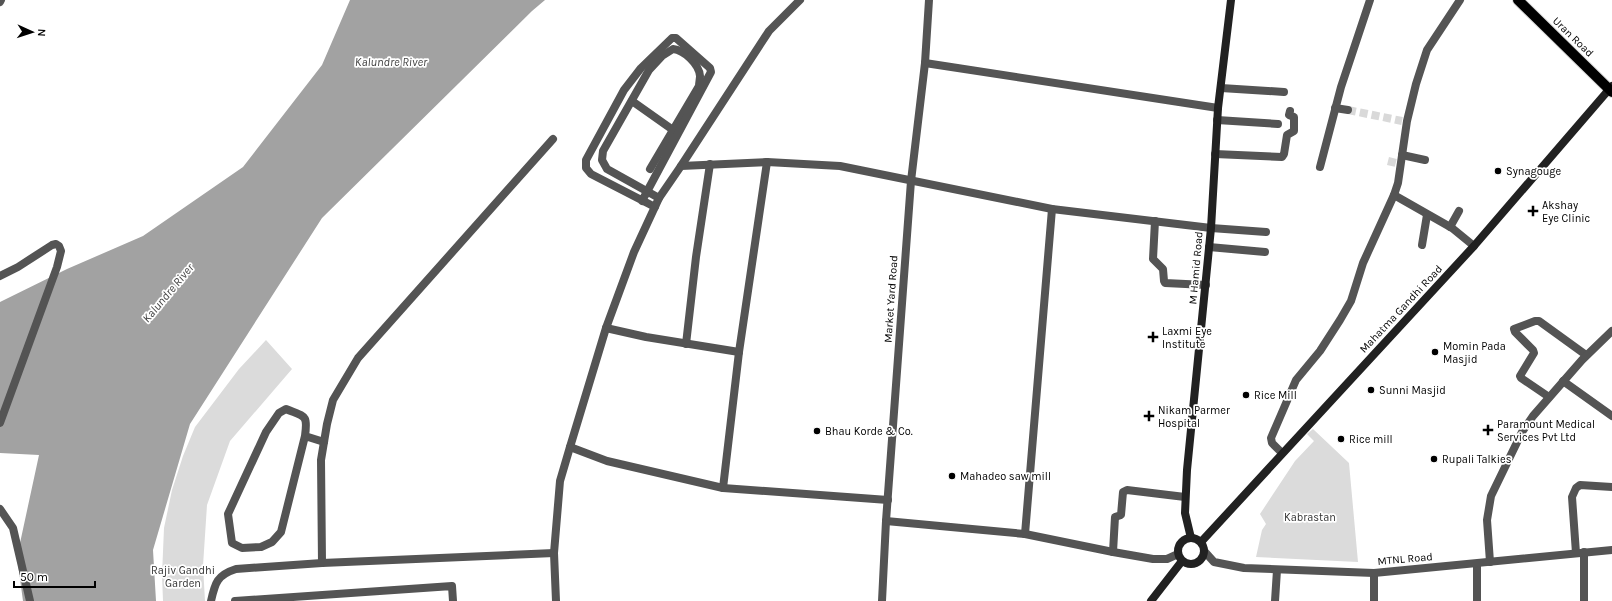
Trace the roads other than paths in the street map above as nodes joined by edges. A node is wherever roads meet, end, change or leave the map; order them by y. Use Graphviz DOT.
graph roads {
  1 [pos="800,0"];
  2 [pos="929,0"];
  3 [pos="1231,0"];
  4 [pos="1370,0"];
  5 [pos="1460,0"];
  6 [pos="1518,0"];
  7 [pos="925,63"];
  8 [pos="1221,88"];
  9 [pos="1611,89"];
  10 [pos="1284,92"];
  11 [pos="632,101"];
  12 [pos="1218,108"];
  13 [pos="1335,108"];
  14 [pos="1348,110"];
  15 [pos="1290,111"];
  16 [pos="1217,120"];
  17 [pos="1278,124"];
  18 [pos="673,130"];
  19 [pos="553,140"];
  20 [pos="1215,154"];
  21 [pos="1400,160"];
  22 [pos="1425,160"];
  23 [pos="767,162"];
  24 [pos="710,164"];
  25 [pos="681,166"];
  26 [pos="1320,167"];
  27 [pos="650,169"];
  28 [pos="911,181"];
  29 [pos="647,192"];
  30 [pos="1394,195"];
  31 [pos="659,198"];
  32 [pos="642,200"];
  33 [pos="655,207"];
  34 [pos="1052,209"];
  35 [pos="1459,211"];
  36 [pos="1427,215"];
  37 [pos="1155,221"];
  38 [pos="1450,227"];
  39 [pos="1211,228"];
  40 [pos="1266,232"];
  41 [pos="1422,246"];
  42 [pos="1474,246"];
  43 [pos="1209,247"];
  44 [pos="1265,252"];
  45 [pos="0,276"];
  46 [pos="1206,285"];
  47 [pos="606,328"];
  48 [pos="1612,331"];
  49 [pos="686,344"];
  50 [pos="739,352"];
  51 [pos="1586,355"];
  52 [pos="1563,381"];
  53 [pos="1550,397"];
  54 [pos="1612,416"];
  55 [pos="0,423"];
  56 [pos="305,436"];
  57 [pos="324,442"];
  58 [pos="570,447"];
  59 [pos="1282,453"];
  60 [pos="1612,487"];
  61 [pos="723,488"];
  62 [pos="1186,497"];
  63 [pos="888,500"];
  64 [pos="0,509"];
  65 [pos="886,521"];
  66 [pos="1025,534"];
  67 [pos="1191,538"];
  68 [pos="1201,542"];
  69 [pos="1612,550"];
  70 [pos="1113,552"];
  71 [pos="1205,552"];
  72 [pos="554,553"];
  73 [pos="1580,553"];
  74 [pos="1180,558"];
  75 [pos="1490,562"];
  76 [pos="322,563"];
  77 [pos="1477,564"];
  78 [pos="1277,570"];
  79 [pos="1374,573"];
  80 [pos="30,601"];
  81 [pos="211,601"];
  82 [pos="235,601"];
  83 [pos="453,601"];
  84 [pos="556,601"];
  85 [pos="882,601"];
  86 [pos="1151,601"];
  87 [pos="1275,601"];
  88 [pos="1374,601"];
  89 [pos="1477,601"];
  90 [pos="1584,601"];
  1 -- 25 [label="street"];
  2 -- 7 [label="street, Market Yard Road"];
  3 -- 8 [label="main road, M Hamid Road"];
  4 -- 13 [label="street"];
  5 -- 21 [label="street"];
  6 -- 9 [label="main road, Uran Road"];
  7 -- 12 [label="street"];
  7 -- 28 [label="street, Market Yard Road"];
  8 -- 10 [label="street"];
  8 -- 12 [label="main road, M Hamid Road"];
  9 -- 42 [label="main road, Mahatma Gandhi Road"];
  11 -- 18 [label="street"];
  11 -- 18 [label="street"];
  11 -- 29 [label="street"];
  12 -- 16 [label="main road, M Hamid Road"];
  13 -- 14 [label="street"];
  13 -- 26 [label="street"];
  15 -- 20 [label="street"];
  16 -- 17 [label="street"];
  16 -- 20 [label="main road, M Hamid Road"];
  18 -- 27 [label="street"];
  19 -- 57 [label="street"];
  20 -- 39 [label="main road, M Hamid Road"];
  21 -- 22 [label="street"];
  21 -- 30 [label="street"];
  23 -- 24 [label="street"];
  23 -- 28 [label="street"];
  23 -- 50 [label="street"];
  24 -- 25 [label="street"];
  24 -- 49 [label="street"];
  25 -- 31 [label="street"];
  28 -- 34 [label="street"];
  28 -- 63 [label="street, Market Yard Road"];
  29 -- 31 [label="street"];
  29 -- 32 [label="street"];
  29 -- 32 [label="street"];
  30 -- 36 [label="street"];
  30 -- 59 [label="street"];
  31 -- 33 [label="street"];
  32 -- 33 [label="street"];
  33 -- 47 [label="street"];
  34 -- 37 [label="street"];
  34 -- 66 [label="street"];
  35 -- 38 [label="street"];
  36 -- 38 [label="street"];
  36 -- 41 [label="street"];
  37 -- 39 [label="street"];
  37 -- 46 [label="street"];
  38 -- 42 [label="street"];
  39 -- 40 [label="street"];
  39 -- 43 [label="main road, M Hamid Road"];
  42 -- 59 [label="main road, Mahatma Gandhi Road"];
  43 -- 44 [label="street"];
  43 -- 46 [label="main road, M Hamid Road"];
  45 -- 55 [label="street"];
  46 -- 62 [label="main road, M Hamid Road"];
  47 -- 49 [label="street"];
  47 -- 58 [label="street"];
  48 -- 51 [label="street"];
  49 -- 50 [label="street"];
  50 -- 61 [label="street"];
  51 -- 52 [label="street"];
  51 -- 53 [label="street"];
  52 -- 53 [label="street"];
  52 -- 54 [label="street"];
  53 -- 75 [label="street"];
  56 -- 56 [label="street"];
  56 -- 57 [label="street"];
  57 -- 76 [label="street"];
  58 -- 61 [label="street"];
  58 -- 72 [label="street"];
  59 -- 68 [label="main road, Mahatma Gandhi Road"];
  60 -- 73 [label="street"];
  61 -- 63 [label="street"];
  62 -- 67 [label="main road, M Hamid Road"];
  62 -- 70 [label="street"];
  63 -- 65 [label="street, Market Yard Road"];
  64 -- 80 [label="street"];
  65 -- 66 [label="street"];
  65 -- 85 [label="street, Market Yard Road"];
  66 -- 70 [label="street"];
  67 -- 68 [label="main road"];
  67 -- 74 [label="main road"];
  68 -- 71 [label="main road"];
  69 -- 73 [label="street, MTNL Road"];
  70 -- 74 [label="street"];
  71 -- 74 [label="main road"];
  71 -- 78 [label="street, MTNL Road"];
  72 -- 76 [label="street"];
  72 -- 84 [label="street"];
  73 -- 75 [label="street, MTNL Road"];
  73 -- 90 [label="street"];
  74 -- 86 [label="main road"];
  75 -- 77 [label="street, MTNL Road"];
  76 -- 81 [label="street"];
  77 -- 79 [label="street, MTNL Road"];
  77 -- 89 [label="street"];
  78 -- 79 [label="street, MTNL Road"];
  78 -- 87 [label="street"];
  79 -- 88 [label="street"];
  82 -- 83 [label="street"];
}
